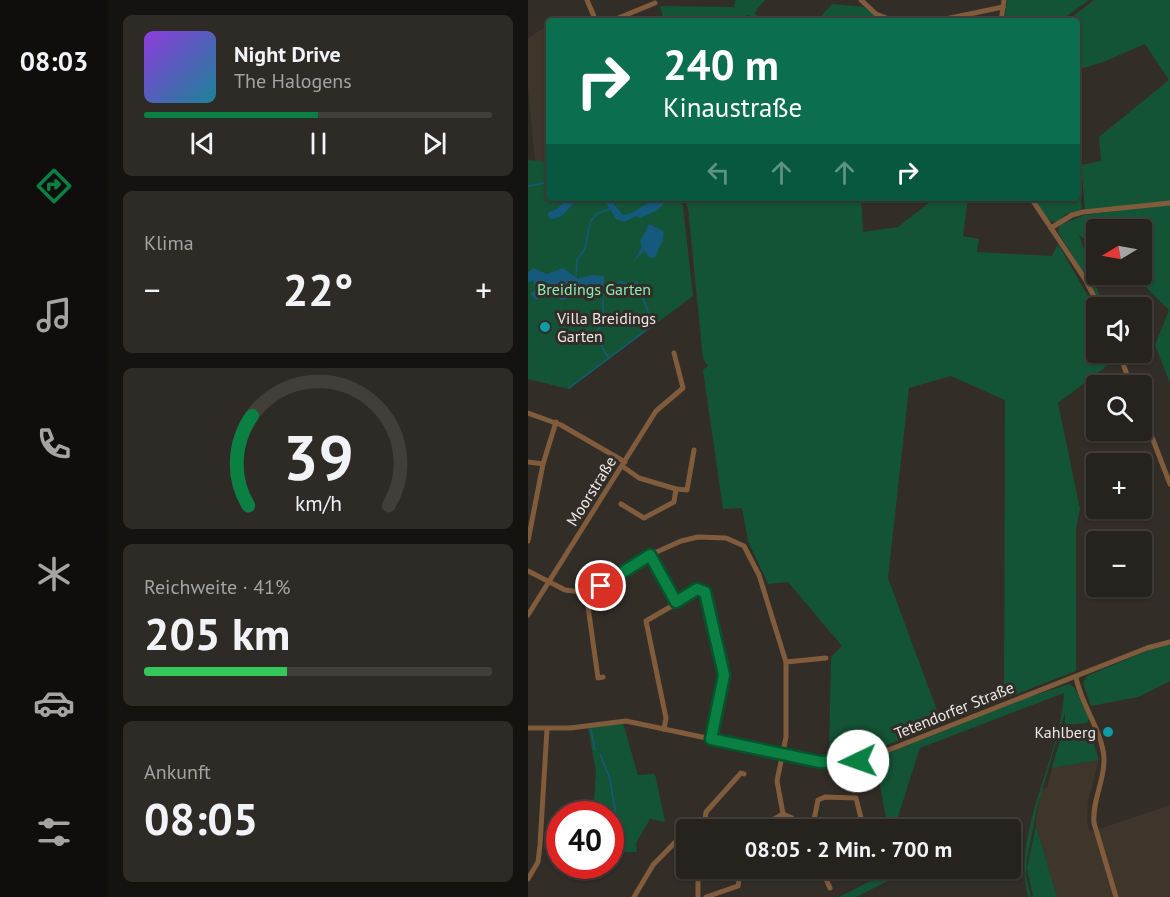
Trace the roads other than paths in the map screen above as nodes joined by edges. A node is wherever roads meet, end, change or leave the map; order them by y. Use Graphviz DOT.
graph roads {
  1 [pos="587,0"];
  2 [pos="861,0"];
  3 [pos="655,3"];
  4 [pos="1004,3"];
  5 [pos="595,18"];
  6 [pos="618,18"];
  7 [pos="886,18"];
  8 [pos="947,18"];
  9 [pos="1002,18"];
  10 [pos="1033,201"];
  11 [pos="1170,203"];
  12 [pos="1051,228"];
  13 [pos="1094,297"];
  14 [pos="674,353"];
  15 [pos="528,413"];
  16 [pos="556,422"];
  17 [pos="1152,437"];
  18 [pos="694,450"];
  19 [pos="528,462"];
  20 [pos="543,464"];
  21 [pos="624,464"];
  22 [pos="1170,484"];
  23 [pos="676,489"];
  24 [pos="621,504"];
  25 [pos="528,541"];
  26 [pos="650,555"];
  27 [pos="528,571"];
  28 [pos="549,583"];
  29 [pos="586,592"];
  30 [pos="676,602"];
  31 [pos="528,615"];
  32 [pos="1170,642"];
  33 [pos="826,658"];
  34 [pos="786,662"];
  35 [pos="603,677"];
  36 [pos="1076,678"];
  37 [pos="528,728"];
  38 [pos="547,729"];
  39 [pos="664,729"];
  40 [pos="711,739"];
  41 [pos="783,754"];
  42 [pos="744,774"];
  43 [pos="783,814"];
  44 [pos="706,819"];
  45 [pos="774,819"];
  46 [pos="793,819"];
  47 [pos="814,819"];
  48 [pos="861,819"];
  49 [pos="676,841"];
  50 [pos="528,879"];
  51 [pos="698,879"];
  52 [pos="739,879"];
  53 [pos="826,879"];
  54 [pos="830,888"];
  55 [pos="634,897"];
  56 [pos="698,897"];
  57 [pos="706,897"];
  58 [pos="1116,897"];
  1 -- 5 [label="street"];
  2 -- 7 [label="street"];
  3 -- 6 [label="street"];
  4 -- 8 [label="street"];
  4 -- 9 [label="street"];
  10 -- 12 [label="street"];
  11 -- 12 [label="street"];
  12 -- 13 [label="street"];
  14 -- 21 [label="street, Moorstraße"];
  15 -- 16 [label="street"];
  16 -- 20 [label="street"];
  16 -- 21 [label="street"];
  17 -- 22 [label="street"];
  18 -- 23 [label="street"];
  19 -- 20 [label="street"];
  20 -- 25 [label="street"];
  21 -- 23 [label="street"];
  21 -- 28 [label="street, Moorstraße"];
  23 -- 24 [label="street"];
  26 -- 29 [label="street"];
  26 -- 30 [label="street"];
  26 -- 34 [label="street"];
  27 -- 28 [label="street"];
  28 -- 29 [label="street"];
  28 -- 31 [label="street, Moorstraße"];
  29 -- 35 [label="street"];
  30 -- 39 [label="street"];
  30 -- 40 [label="street"];
  32 -- 36 [label="street, Tetendorfer Straße"];
  33 -- 34 [label="street"];
  34 -- 41 [label="street"];
  36 -- 41 [label="street, Tetendorfer Straße"];
  36 -- 58 [label="street"];
  37 -- 38 [label="street, Tetendorfer Straße"];
  38 -- 39 [label="street, Tetendorfer Straße"];
  38 -- 50 [label="street"];
  39 -- 40 [label="street, Tetendorfer Straße"];
  40 -- 41 [label="street, Tetendorfer Straße"];
  41 -- 43 [label="street"];
  42 -- 44 [label="street"];
  43 -- 45 [label="street"];
  43 -- 46 [label="street"];
  47 -- 48 [label="street"];
  49 -- 55 [label="street"];
  51 -- 56 [label="street"];
  52 -- 57 [label="street"];
  53 -- 54 [label="street"];
}
